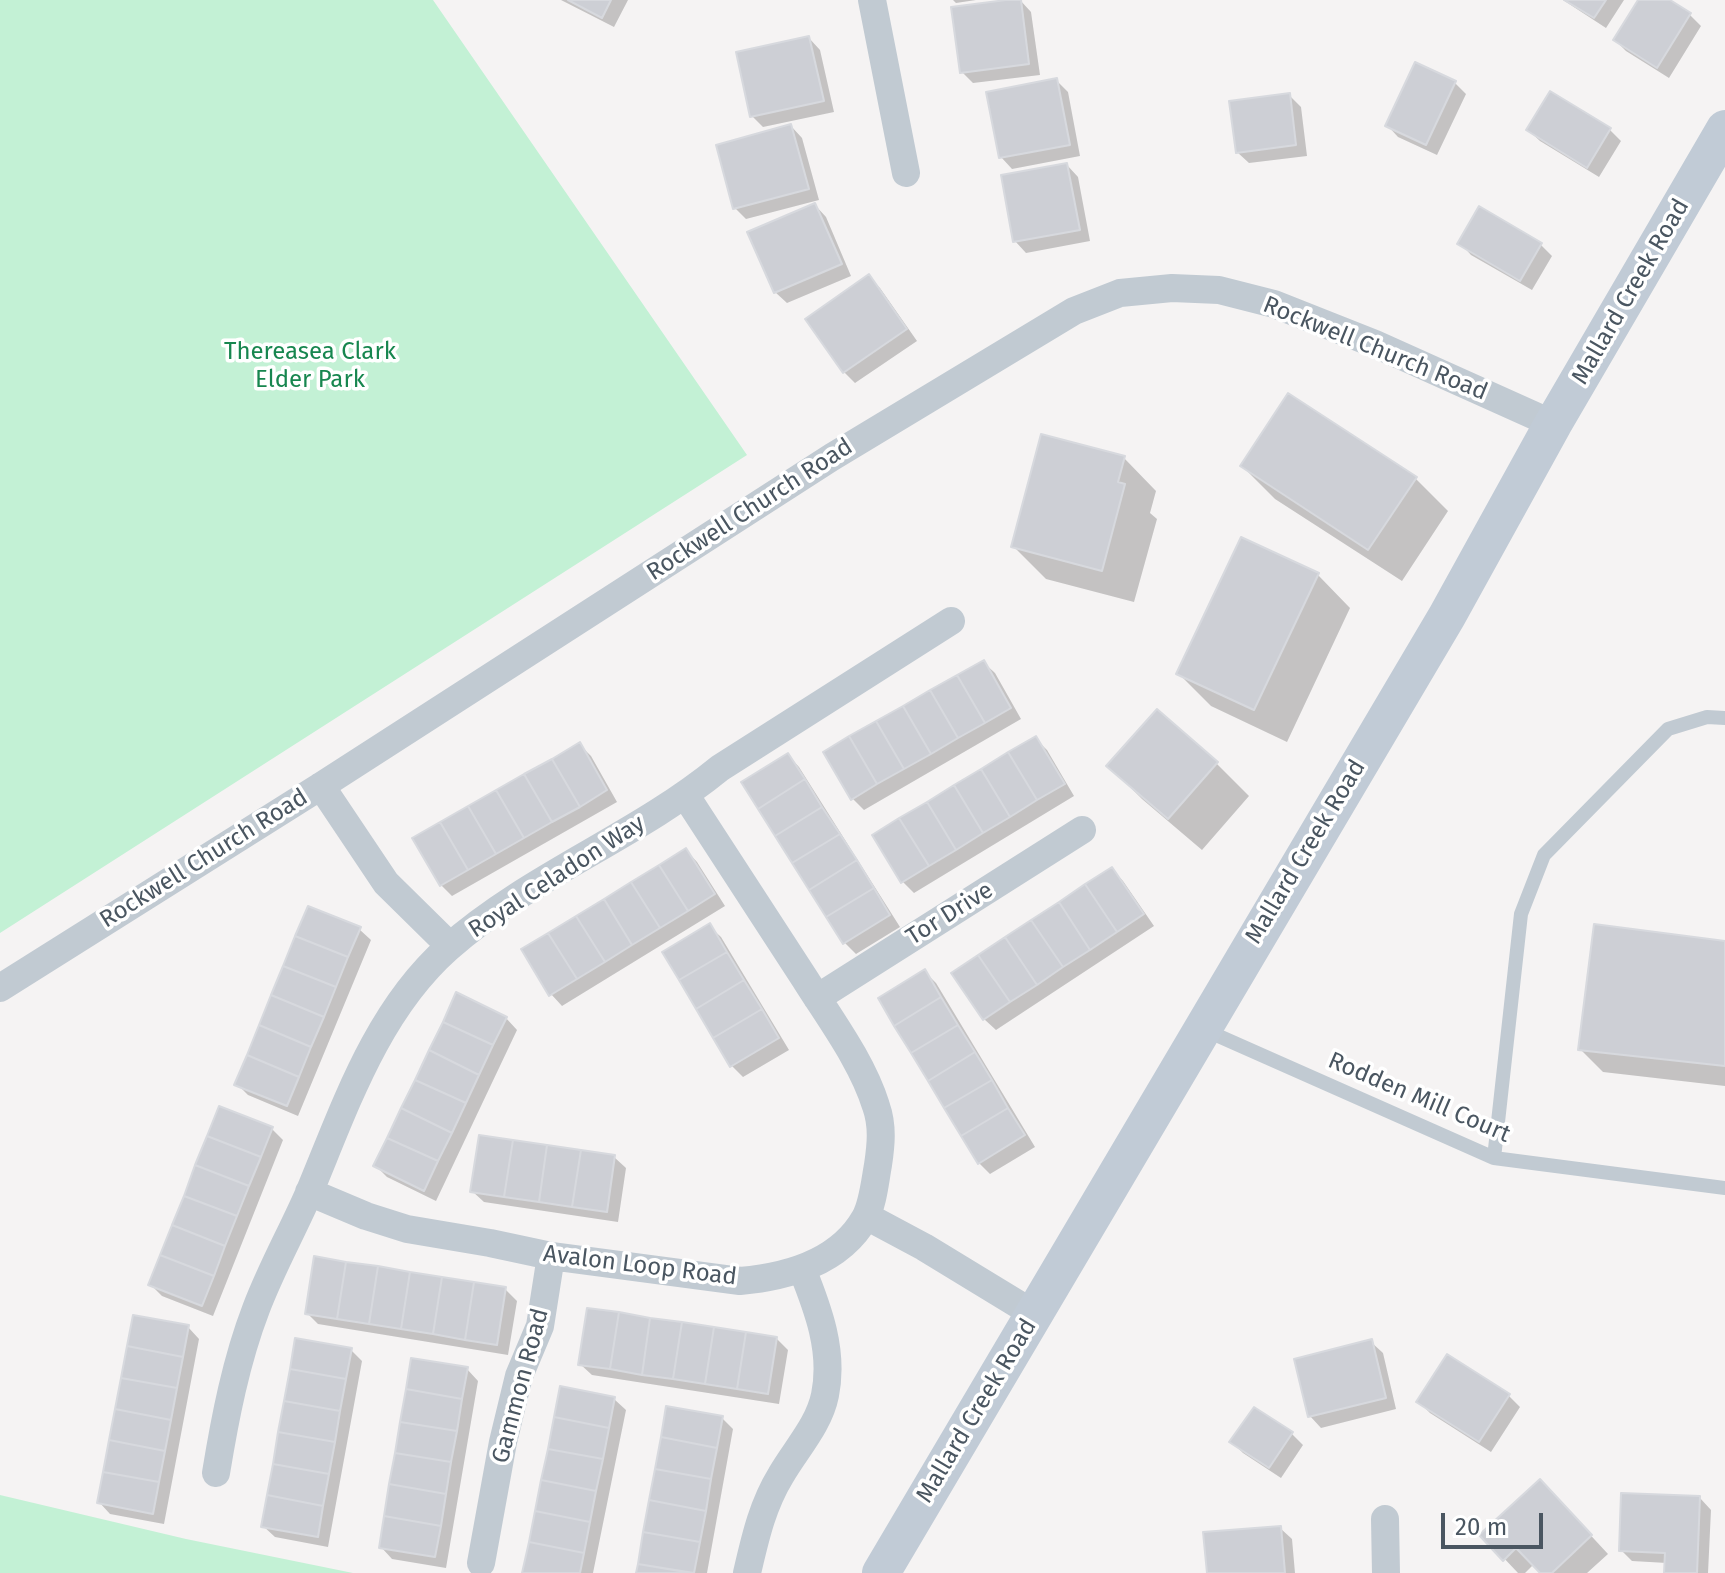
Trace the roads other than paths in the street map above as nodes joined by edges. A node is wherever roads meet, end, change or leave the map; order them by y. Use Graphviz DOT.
graph roads {
  1 [pos="872,0"];
  2 [pos="1725,129"];
  3 [pos="906,173"];
  4 [pos="1553,424"];
  5 [pos="951,621"];
  6 [pos="1725,718"];
  7 [pos="321,786"];
  8 [pos="686,796"];
  9 [pos="1082,830"];
  10 [pos="450,946"];
  11 [pos="0,988"];
  12 [pos="817,998"];
  13 [pos="1201,1028"];
  14 [pos="1494,1158"];
  15 [pos="1725,1188"];
  16 [pos="309,1192"];
  17 [pos="866,1216"];
  18 [pos="551,1256"];
  19 [pos="802,1269"];
  20 [pos="1034,1314"];
  21 [pos="216,1473"];
  22 [pos="940,1474"];
  23 [pos="1385,1519"];
  24 [pos="481,1563"];
  25 [pos="747,1573"];
  26 [pos="881,1573"];
  27 [pos="915,1573"];
  28 [pos="1386,1573"];
  1 -- 3 [label="street"];
  2 -- 4 [label="main road, Mallard Creek Road"];
  4 -- 7 [label="street, Rockwell Church Road"];
  4 -- 13 [label="main road, Mallard Creek Road"];
  5 -- 8 [label="street, Royal Celadon Way"];
  6 -- 14 [label="lane"];
  7 -- 10 [label="street"];
  7 -- 11 [label="street, Rockwell Church Road"];
  8 -- 10 [label="street, Royal Celadon Way"];
  8 -- 12 [label="street, Avalon Loop Road"];
  9 -- 12 [label="street, Tor Drive"];
  10 -- 16 [label="street, Royal Celadon Way"];
  12 -- 17 [label="street, Avalon Loop Road"];
  13 -- 14 [label="lane, Rodden Mill Court"];
  13 -- 20 [label="main road, Mallard Creek Road"];
  14 -- 15 [label="lane, Rodden Mill Court"];
  16 -- 18 [label="street, Avalon Loop Road"];
  16 -- 21 [label="street, Royal Celadon Way"];
  17 -- 19 [label="street, Avalon Loop Road"];
  17 -- 20 [label="street"];
  18 -- 19 [label="street, Avalon Loop Road"];
  18 -- 24 [label="street, Gammon Road"];
  19 -- 25 [label="street"];
  20 -- 22 [label="main road, Mallard Creek Road"];
  22 -- 26 [label="main road, Mallard Creek Road"];
  22 -- 27 [label="main road"];
  23 -- 28 [label="street"];
}
